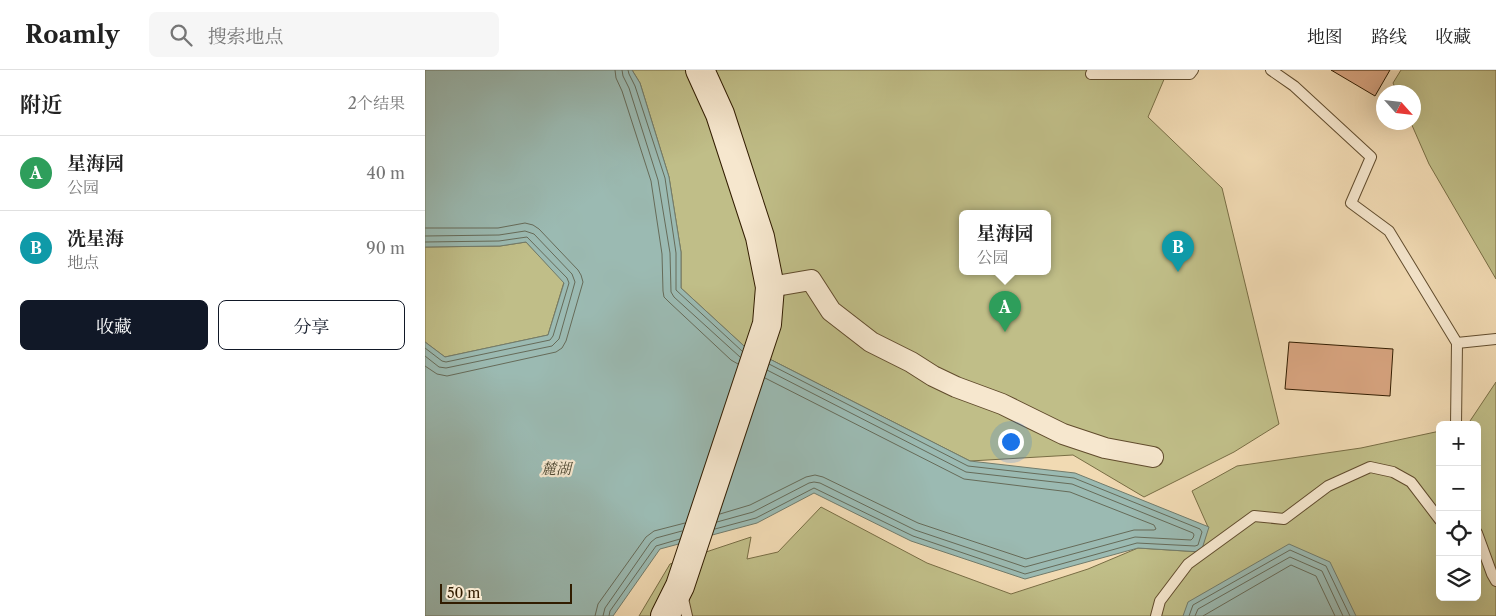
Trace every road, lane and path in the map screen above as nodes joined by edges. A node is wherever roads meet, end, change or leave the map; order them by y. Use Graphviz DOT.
graph roads {
  1 [pos="700,70"];
  2 [pos="1093,70"];
  3 [pos="1193,70"];
  4 [pos="1271,70"];
  5 [pos="770,287"];
  6 [pos="1496,339"];
  7 [pos="1457,343"];
  8 [pos="1456,421"];
  9 [pos="1153,456"];
  10 [pos="1436,515"];
  11 [pos="1481,544"];
  12 [pos="1496,581"];
  13 [pos="679,586"];
  14 [pos="665,616"];
  15 [pos="687,616"];
  16 [pos="1156,616"];
  1 -- 5 [label="street"];
  2 -- 3 [label="lane"];
  4 -- 7 [label="lane"];
  5 -- 9 [label="street"];
  5 -- 13 [label="street"];
  6 -- 7 [label="lane"];
  7 -- 8 [label="lane"];
  10 -- 16 [label="lane"];
  11 -- 12 [label="lane"];
  13 -- 14 [label="street"];
  13 -- 15 [label="lane"];
}
